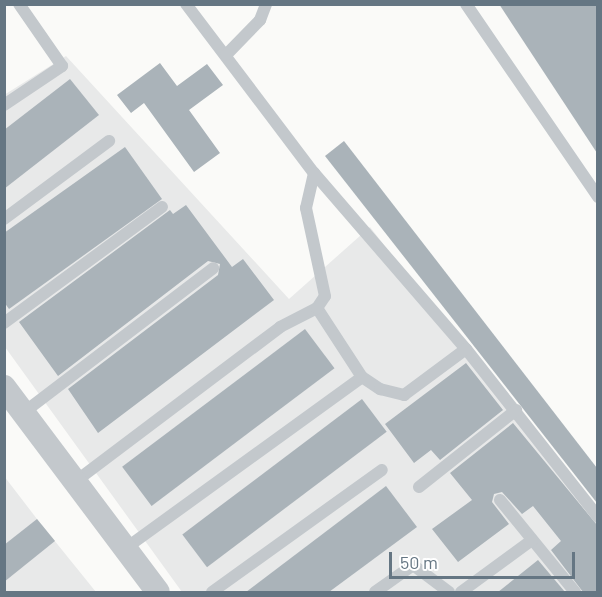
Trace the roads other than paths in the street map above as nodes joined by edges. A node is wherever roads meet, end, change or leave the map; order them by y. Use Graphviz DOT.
graph roads {
  1 [pos="19,4"];
  2 [pos="186,4"];
  3 [pos="266,4"];
  4 [pos="466,4"];
  5 [pos="226,55"];
  6 [pos="4,105"];
  7 [pos="109,141"];
  8 [pos="314,173"];
  9 [pos="597,197"];
  10 [pos="162,207"];
  11 [pos="4,219"];
  12 [pos="213,268"];
  13 [pos="317,308"];
  14 [pos="4,323"];
  15 [pos="466,349"];
  16 [pos="362,377"];
  17 [pos="4,387"];
  18 [pos="516,410"];
  19 [pos="23,413"];
  20 [pos="382,470"];
  21 [pos="76,481"];
  22 [pos="419,487"];
  23 [pos="500,500"];
  24 [pos="597,517"];
  25 [pos="532,540"];
  26 [pos="126,548"];
  27 [pos="158,592"];
  28 [pos="212,592"];
  29 [pos="375,592"];
  30 [pos="449,592"];
  31 [pos="461,592"];
  32 [pos="575,592"];
  1 -- 6 [label="lane"];
  2 -- 5 [label="lane"];
  3 -- 5 [label="lane"];
  4 -- 9 [label="lane"];
  5 -- 8 [label="lane"];
  7 -- 11 [label="lane"];
  8 -- 13 [label="lane"];
  8 -- 15 [label="lane"];
  10 -- 14 [label="lane"];
  12 -- 19 [label="lane"];
  13 -- 16 [label="lane"];
  13 -- 21 [label="lane"];
  15 -- 16 [label="lane"];
  15 -- 18 [label="lane"];
  16 -- 26 [label="lane"];
  17 -- 19 [label="street"];
  18 -- 22 [label="lane"];
  18 -- 24 [label="lane"];
  19 -- 21 [label="street"];
  20 -- 28 [label="lane"];
  21 -- 26 [label="street"];
  23 -- 25 [label="lane"];
  25 -- 31 [label="lane"];
  25 -- 32 [label="lane"];
  26 -- 27 [label="street"];
  29 -- 30 [label="lane"];
}
